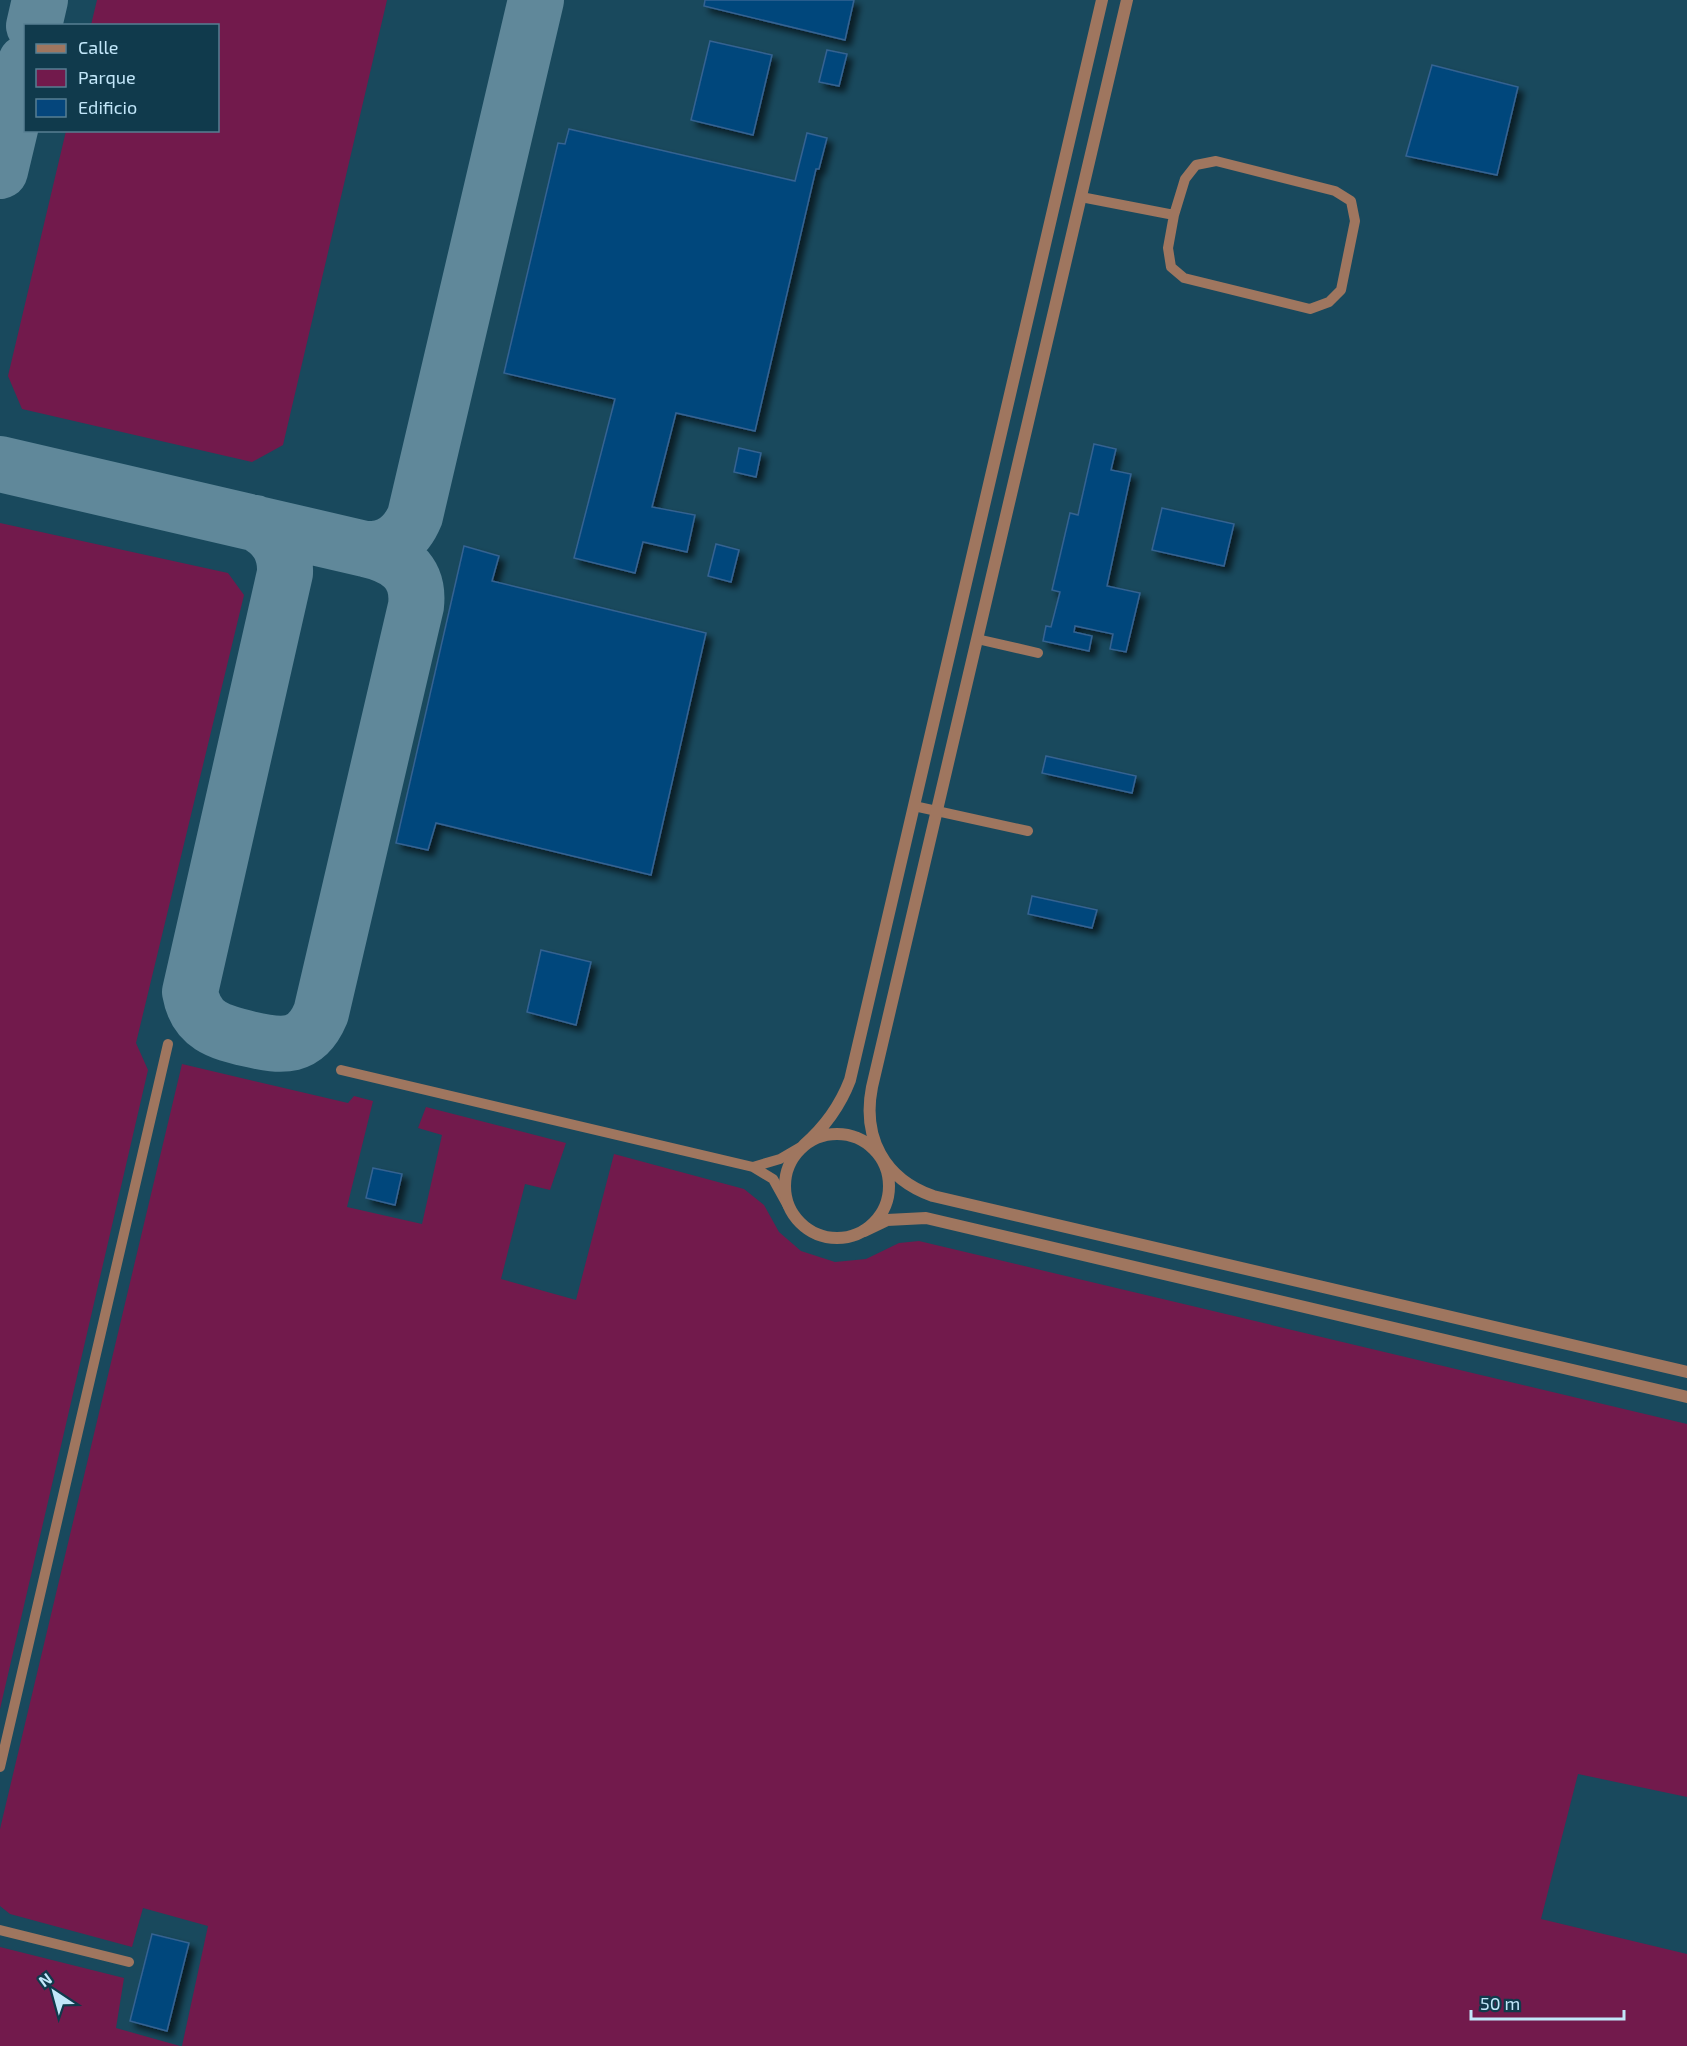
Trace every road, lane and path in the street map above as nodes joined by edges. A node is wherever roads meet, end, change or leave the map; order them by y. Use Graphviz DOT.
graph roads {
  1 [pos="1102,0"];
  2 [pos="1127,0"];
  3 [pos="1081,197"];
  4 [pos="1174,215"];
  5 [pos="977,639"];
  6 [pos="1038,653"];
  7 [pos="914,806"];
  8 [pos="937,811"];
  9 [pos="1028,831"];
  10 [pos="168,1044"];
  11 [pos="341,1070"];
  12 [pos="804,1145"];
  13 [pos="880,1156"];
  14 [pos="753,1167"];
  15 [pos="789,1206"];
  16 [pos="864,1231"];
  17 [pos="1687,1372"];
  18 [pos="1687,1397"];
  19 [pos="0,1767"];
  20 [pos="0,1930"];
  21 [pos="129,1962"];
  1 -- 7 [label="street"];
  2 -- 3 [label="street"];
  3 -- 4 [label="lane"];
  3 -- 5 [label="street"];
  4 -- 4 [label="lane"];
  5 -- 6 [label="lane"];
  5 -- 8 [label="street"];
  7 -- 8 [label="lane"];
  7 -- 12 [label="street"];
  8 -- 9 [label="lane"];
  8 -- 13 [label="street"];
  10 -- 19 [label="lane"];
  11 -- 14 [label="lane"];
  12 -- 13 [label="street"];
  12 -- 14 [label="lane"];
  12 -- 15 [label="street"];
  13 -- 16 [label="street"];
  13 -- 17 [label="street"];
  14 -- 15 [label="lane"];
  15 -- 16 [label="street"];
  16 -- 18 [label="street"];
  20 -- 21 [label="lane"];
}
